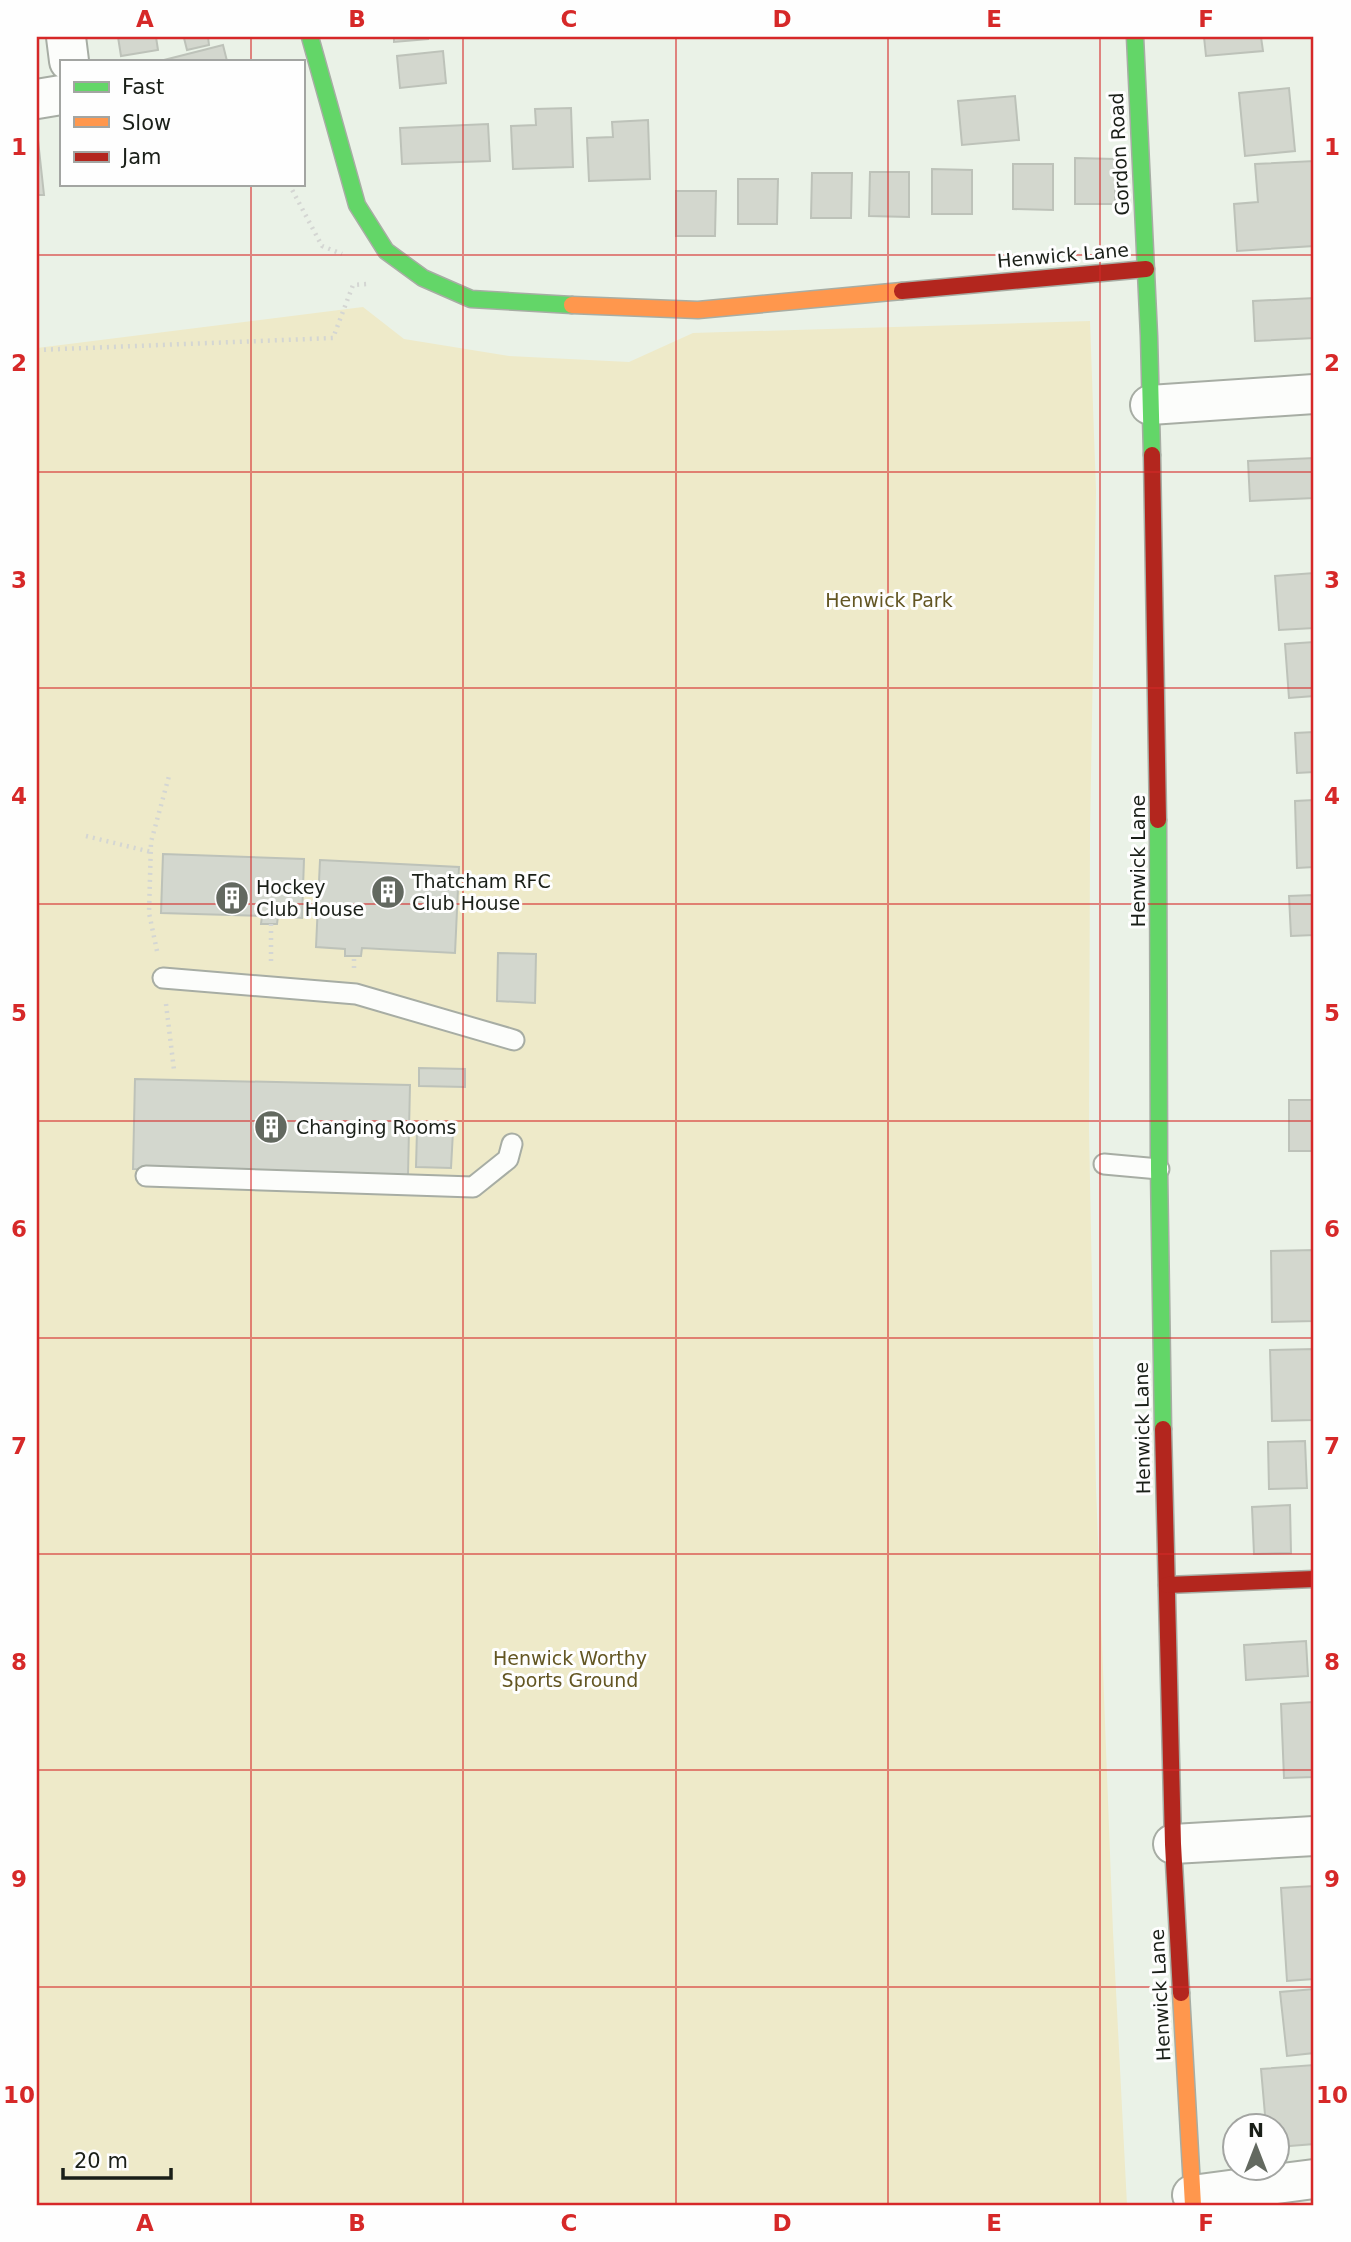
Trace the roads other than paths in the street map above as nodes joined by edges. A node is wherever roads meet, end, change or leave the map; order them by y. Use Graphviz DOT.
graph roads {
  1 [pos="66,37"];
  2 [pos="310,37"];
  3 [pos="1135,37"];
  4 [pos="69,60"];
  5 [pos="60,95"];
  6 [pos="37,99"];
  7 [pos="1146,269"];
  8 [pos="1314,394"];
  9 [pos="1150,405"];
  10 [pos="163,978"];
  11 [pos="514,1040"];
  12 [pos="512,1144"];
  13 [pos="1104,1164"];
  14 [pos="1159,1169"];
  15 [pos="146,1176"];
  16 [pos="1314,1579"];
  17 [pos="1167,1584"];
  18 [pos="1314,1836"];
  19 [pos="1173,1844"];
  20 [pos="1314,2179"];
  21 [pos="1192,2200"];
  1 -- 4 [label="street"];
  2 -- 7 [label="street, Henwick Lane"];
  3 -- 7 [label="street, Gordon Road"];
  5 -- 6 [label="street"];
  7 -- 9 [label="street, Henwick Lane"];
  8 -- 9 [label="street"];
  9 -- 14 [label="street, Henwick Lane"];
  10 -- 11 [label="lane"];
  12 -- 15 [label="lane"];
  13 -- 14 [label="lane"];
  14 -- 17 [label="street, Henwick Lane"];
  16 -- 17 [label="street"];
  17 -- 19 [label="street, Henwick Lane"];
  18 -- 19 [label="street"];
  19 -- 21 [label="street, Henwick Lane"];
  20 -- 21 [label="street"];
}
